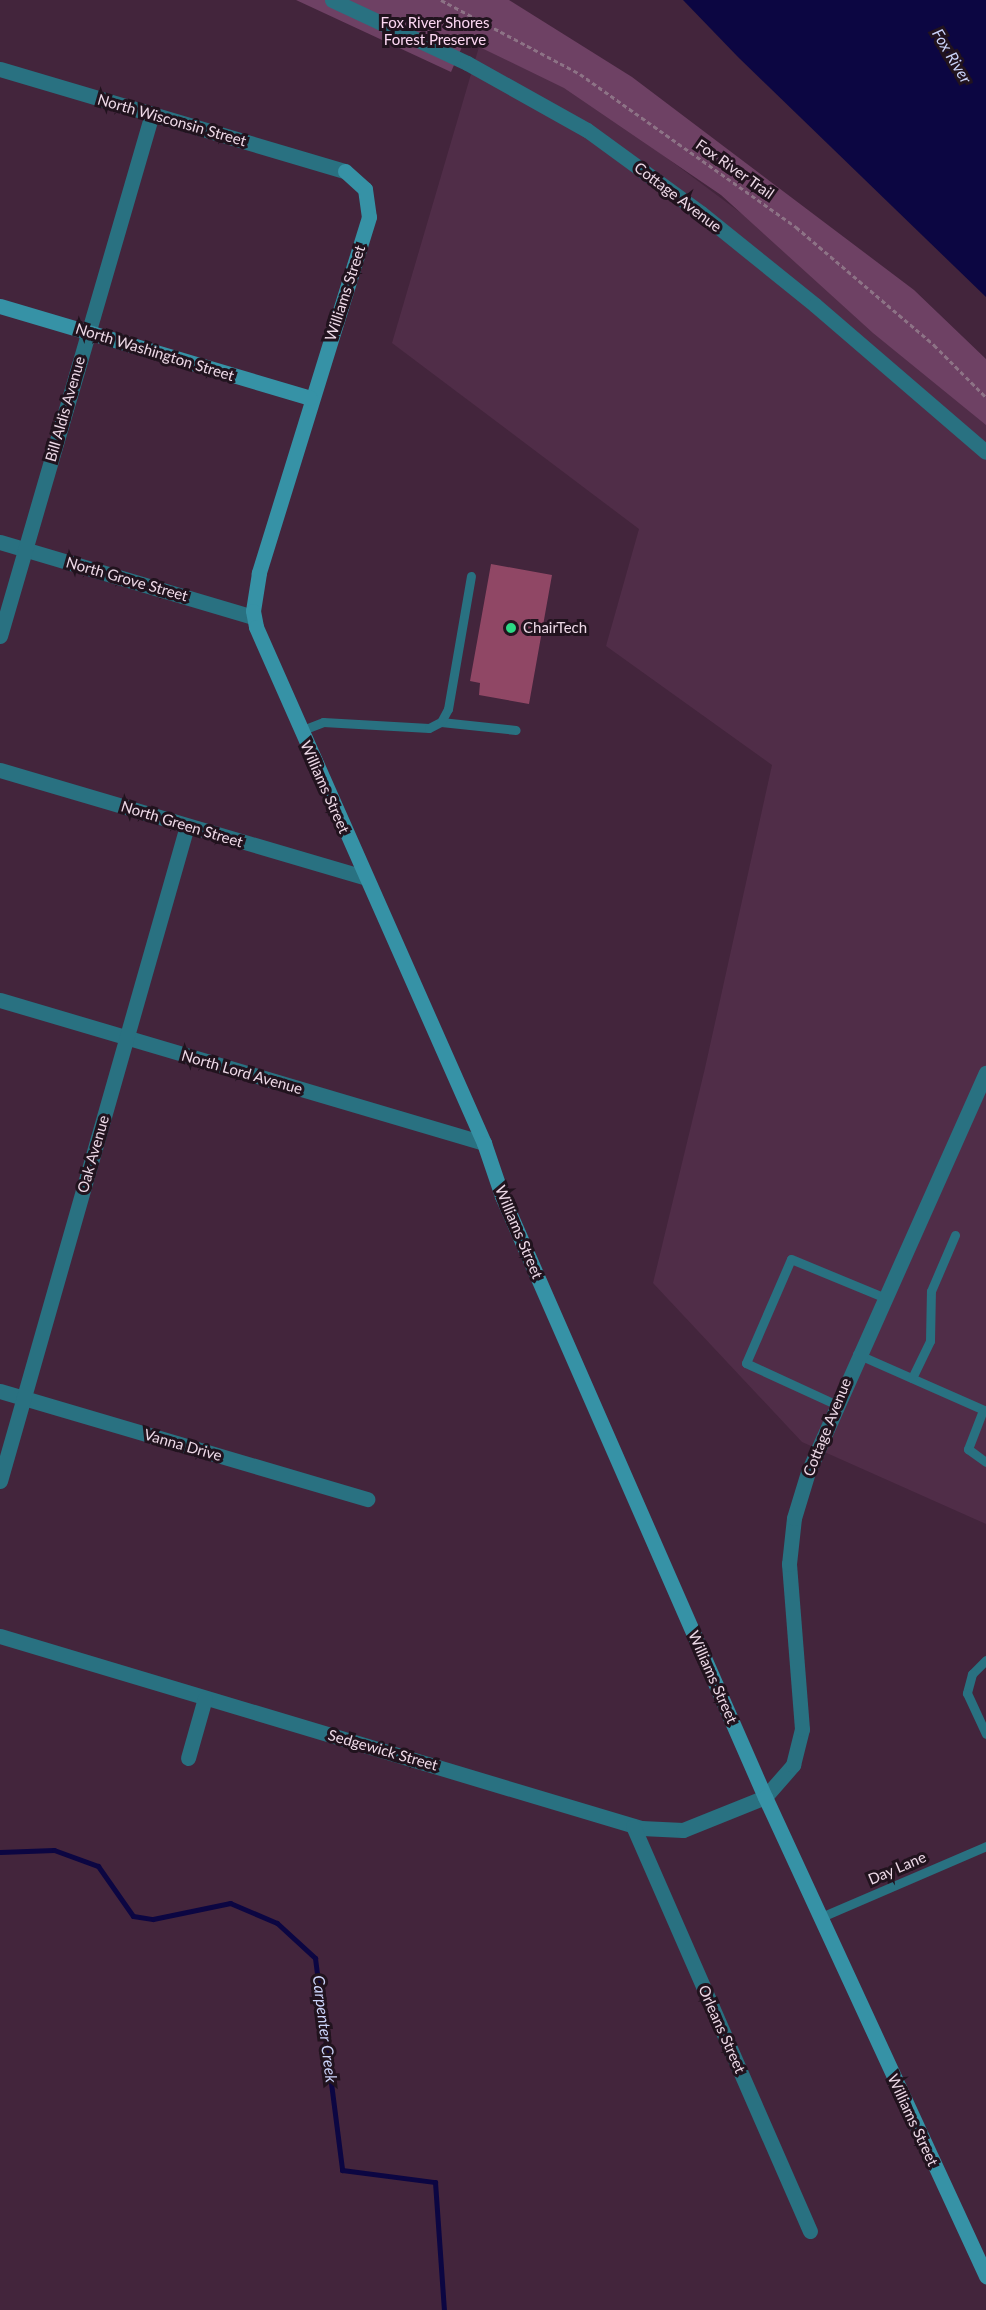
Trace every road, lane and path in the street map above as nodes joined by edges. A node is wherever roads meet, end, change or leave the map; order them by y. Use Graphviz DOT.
graph roads {
  1 [pos="332,0"];
  2 [pos="441,0"];
  3 [pos="0,69"];
  4 [pos="152,114"];
  5 [pos="345,171"];
  6 [pos="0,306"];
  7 [pos="87,332"];
  8 [pos="986,397"];
  9 [pos="310,398"];
  10 [pos="986,452"];
  11 [pos="0,542"];
  12 [pos="25,549"];
  13 [pos="471,576"];
  14 [pos="254,617"];
  15 [pos="0,636"];
  16 [pos="441,722"];
  17 [pos="516,730"];
  18 [pos="300,731"];
  19 [pos="0,770"];
  20 [pos="187,826"];
  21 [pos="364,877"];
  22 [pos="0,1000"];
  23 [pos="126,1038"];
  24 [pos="986,1073"];
  25 [pos="484,1143"];
  26 [pos="955,1236"];
  27 [pos="883,1297"];
  28 [pos="857,1354"];
  29 [pos="912,1378"];
  30 [pos="0,1391"];
  31 [pos="23,1398"];
  32 [pos="835,1404"];
  33 [pos="985,1411"];
  34 [pos="986,1462"];
  35 [pos="0,1481"];
  36 [pos="367,1499"];
  37 [pos="0,1636"];
  38 [pos="986,1660"];
  39 [pos="205,1698"];
  40 [pos="986,1734"];
  41 [pos="188,1758"];
  42 [pos="765,1797"];
  43 [pos="633,1826"];
  44 [pos="986,1846"];
  45 [pos="819,1918"];
  46 [pos="810,2231"];
  47 [pos="986,2276"];
  1 -- 10 [label="street, Cottage Avenue"];
  2 -- 8 [label="path, Fox River Trail"];
  3 -- 4 [label="street, North Wisconsin Street"];
  4 -- 5 [label="street, North Wisconsin Street"];
  4 -- 7 [label="street, Bill Aldis Avenue"];
  5 -- 9 [label="street, Williams Street"];
  6 -- 7 [label="street, North Washington Street"];
  7 -- 9 [label="street, North Washington Street"];
  7 -- 12 [label="street, Bill Aldis Avenue"];
  9 -- 14 [label="street, Williams Street"];
  11 -- 12 [label="street, North Grove Street"];
  12 -- 14 [label="street, North Grove Street"];
  12 -- 15 [label="street, Bill Aldis Avenue"];
  13 -- 16 [label="lane"];
  14 -- 18 [label="street, Williams Street"];
  16 -- 17 [label="lane"];
  16 -- 18 [label="lane"];
  18 -- 21 [label="street, Williams Street"];
  19 -- 20 [label="street, North Green Street"];
  20 -- 21 [label="street, North Green Street"];
  20 -- 23 [label="street, Oak Avenue"];
  21 -- 25 [label="street, Williams Street"];
  22 -- 23 [label="street, North Lord Avenue"];
  23 -- 25 [label="street, North Lord Avenue"];
  23 -- 31 [label="street, Oak Avenue"];
  24 -- 27 [label="street, Cottage Avenue"];
  25 -- 42 [label="street, Williams Street"];
  26 -- 29 [label="lane"];
  27 -- 28 [label="street, Cottage Avenue"];
  27 -- 32 [label="lane"];
  28 -- 29 [label="lane"];
  28 -- 32 [label="street, Cottage Avenue"];
  29 -- 33 [label="lane"];
  30 -- 31 [label="street, Vanna Drive"];
  31 -- 35 [label="street, Oak Avenue"];
  31 -- 36 [label="street, Vanna Drive"];
  32 -- 42 [label="street, Cottage Avenue"];
  33 -- 34 [label="lane"];
  37 -- 39 [label="street, Sedgewick Street"];
  38 -- 40 [label="lane"];
  39 -- 41 [label="street"];
  39 -- 43 [label="street, Sedgewick Street"];
  42 -- 43 [label="street, Sedgewick Street"];
  42 -- 45 [label="street, Williams Street"];
  43 -- 46 [label="street, Orleans Street"];
  44 -- 45 [label="lane, Day Lane"];
  45 -- 47 [label="street, Williams Street"];
}
